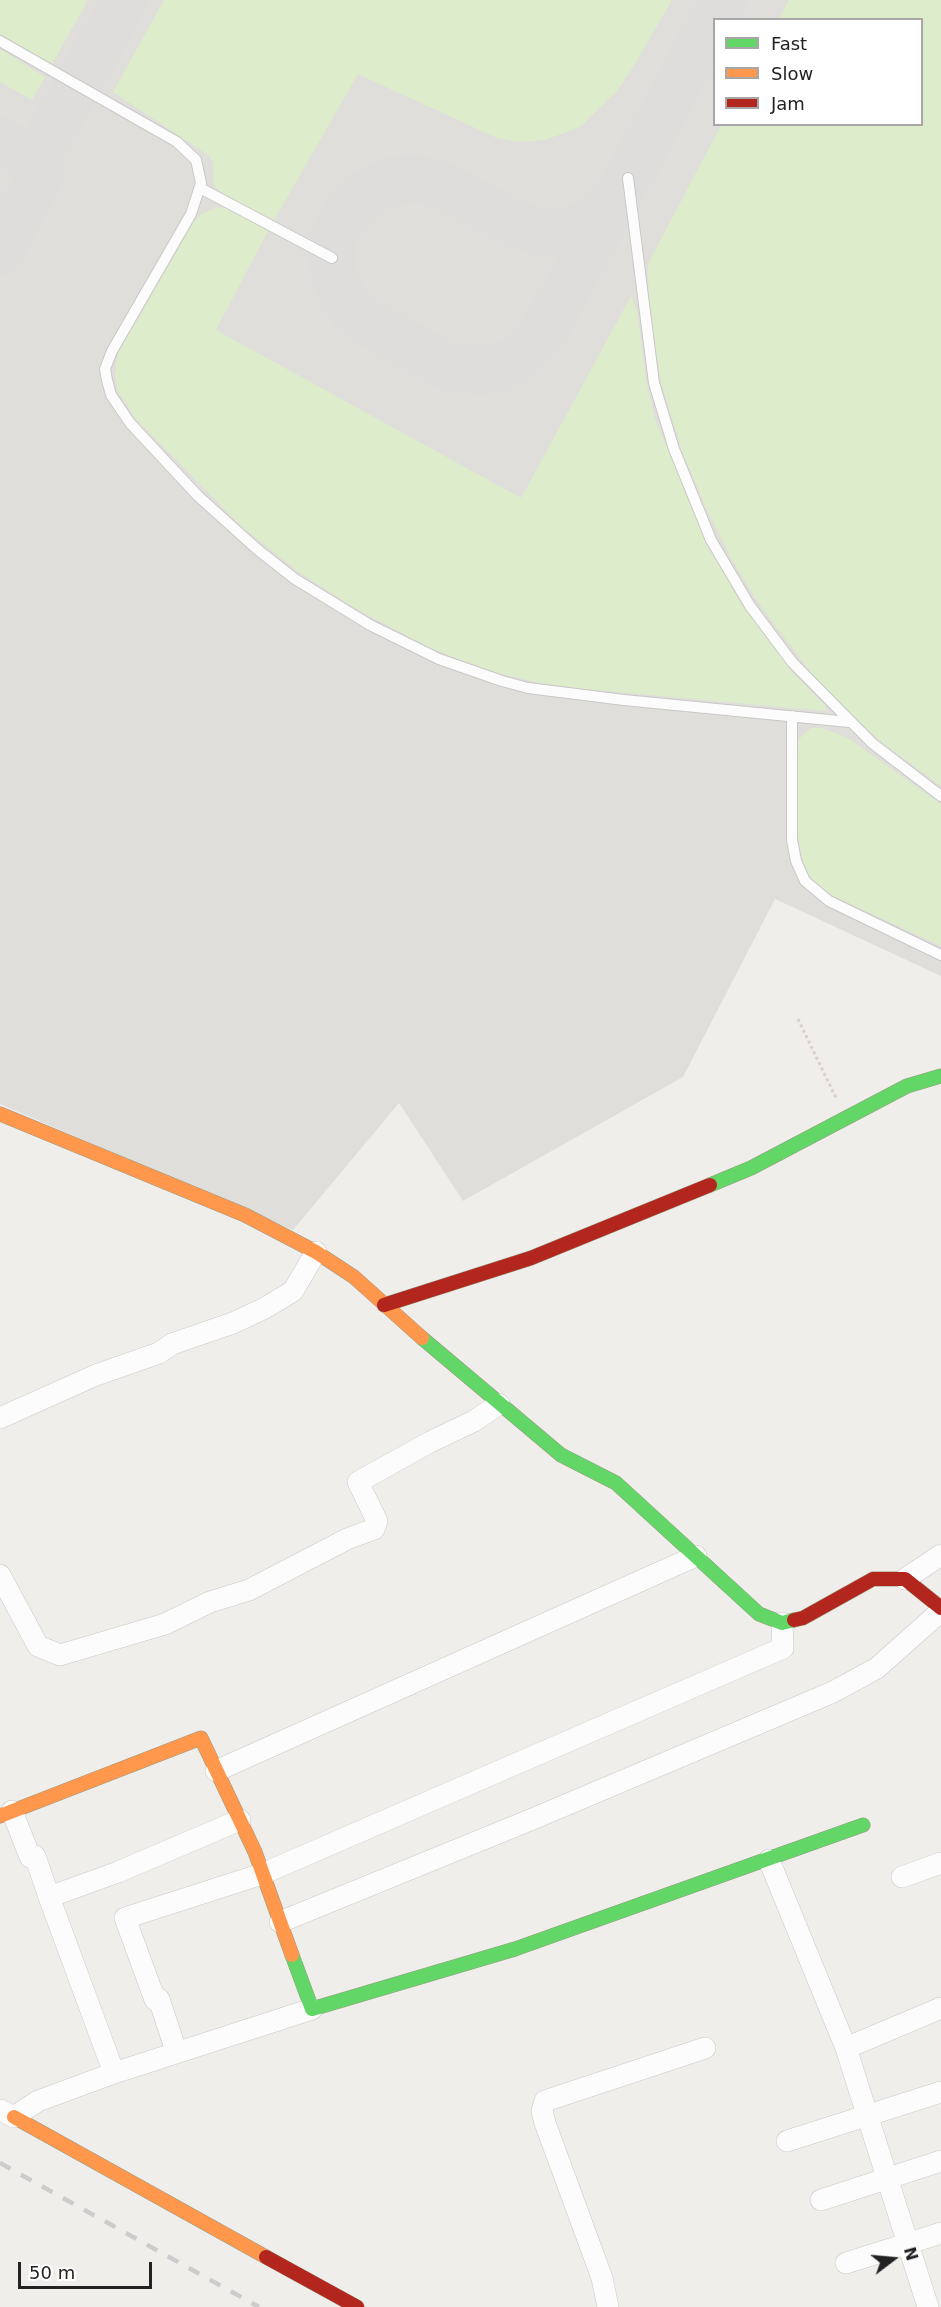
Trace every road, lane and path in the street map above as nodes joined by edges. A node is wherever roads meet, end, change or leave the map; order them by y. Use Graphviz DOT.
graph roads {
  1 [pos="0,41"];
  2 [pos="628,178"];
  3 [pos="200,188"];
  4 [pos="332,258"];
  5 [pos="792,716"];
  6 [pos="849,722"];
  7 [pos="941,796"];
  8 [pos="941,955"];
  9 [pos="798,1019"];
  10 [pos="941,1076"];
  11 [pos="0,1114"];
  12 [pos="846,1118"];
  13 [pos="316,1252"];
  14 [pos="384,1305"];
  15 [pos="499,1404"];
  16 [pos="0,1418"];
  17 [pos="941,1555"];
  18 [pos="696,1556"];
  19 [pos="0,1575"];
  20 [pos="905,1579"];
  21 [pos="941,1609"];
  22 [pos="782,1623"];
  23 [pos="216,1771"];
  24 [pos="6,1813"];
  25 [pos="240,1820"];
  26 [pos="863,1825"];
  27 [pos="769,1860"];
  28 [pos="941,1863"];
  29 [pos="262,1874"];
  30 [pos="902,1877"];
  31 [pos="49,1897"];
  32 [pos="280,1922"];
  33 [pos="941,2008"];
  34 [pos="312,2009"];
  35 [pos="705,2048"];
  36 [pos="846,2048"];
  37 [pos="176,2051"];
  38 [pos="114,2073"];
  39 [pos="941,2092"];
  40 [pos="7,2114"];
  41 [pos="867,2116"];
  42 [pos="787,2141"];
  43 [pos="941,2161"];
  44 [pos="887,2178"];
  45 [pos="821,2200"];
  46 [pos="941,2233"];
  47 [pos="908,2245"];
  48 [pos="846,2263"];
  49 [pos="357,2307"];
  50 [pos="608,2307"];
  51 [pos="928,2307"];
  1 -- 3 [label="lane"];
  2 -- 6 [label="lane"];
  3 -- 4 [label="lane"];
  3 -- 5 [label="lane"];
  5 -- 6 [label="lane"];
  5 -- 8 [label="lane"];
  6 -- 7 [label="lane"];
  9 -- 12 [label="path"];
  10 -- 12 [label="street"];
  11 -- 13 [label="street"];
  12 -- 14 [label="street"];
  13 -- 14 [label="street"];
  13 -- 16 [label="street"];
  14 -- 15 [label="street"];
  15 -- 18 [label="street"];
  15 -- 19 [label="street"];
  17 -- 20 [label="street"];
  18 -- 22 [label="street"];
  18 -- 23 [label="street"];
  20 -- 21 [label="street"];
  20 -- 22 [label="street"];
  21 -- 32 [label="street"];
  22 -- 29 [label="street"];
  23 -- 24 [label="street"];
  23 -- 25 [label="street"];
  24 -- 31 [label="street"];
  25 -- 29 [label="street"];
  25 -- 31 [label="street"];
  26 -- 27 [label="street"];
  27 -- 34 [label="street"];
  27 -- 36 [label="street"];
  28 -- 30 [label="street"];
  29 -- 32 [label="street"];
  29 -- 37 [label="street"];
  31 -- 38 [label="street"];
  32 -- 34 [label="street"];
  33 -- 36 [label="street"];
  34 -- 37 [label="street"];
  35 -- 50 [label="street"];
  36 -- 41 [label="street"];
  37 -- 38 [label="street"];
  38 -- 40 [label="street"];
  39 -- 41 [label="street"];
  40 -- 49 [label="street"];
  41 -- 42 [label="street"];
  41 -- 44 [label="street"];
  43 -- 44 [label="street"];
  44 -- 45 [label="street"];
  44 -- 47 [label="street"];
  46 -- 47 [label="street"];
  47 -- 48 [label="street"];
  47 -- 51 [label="street"];
}
